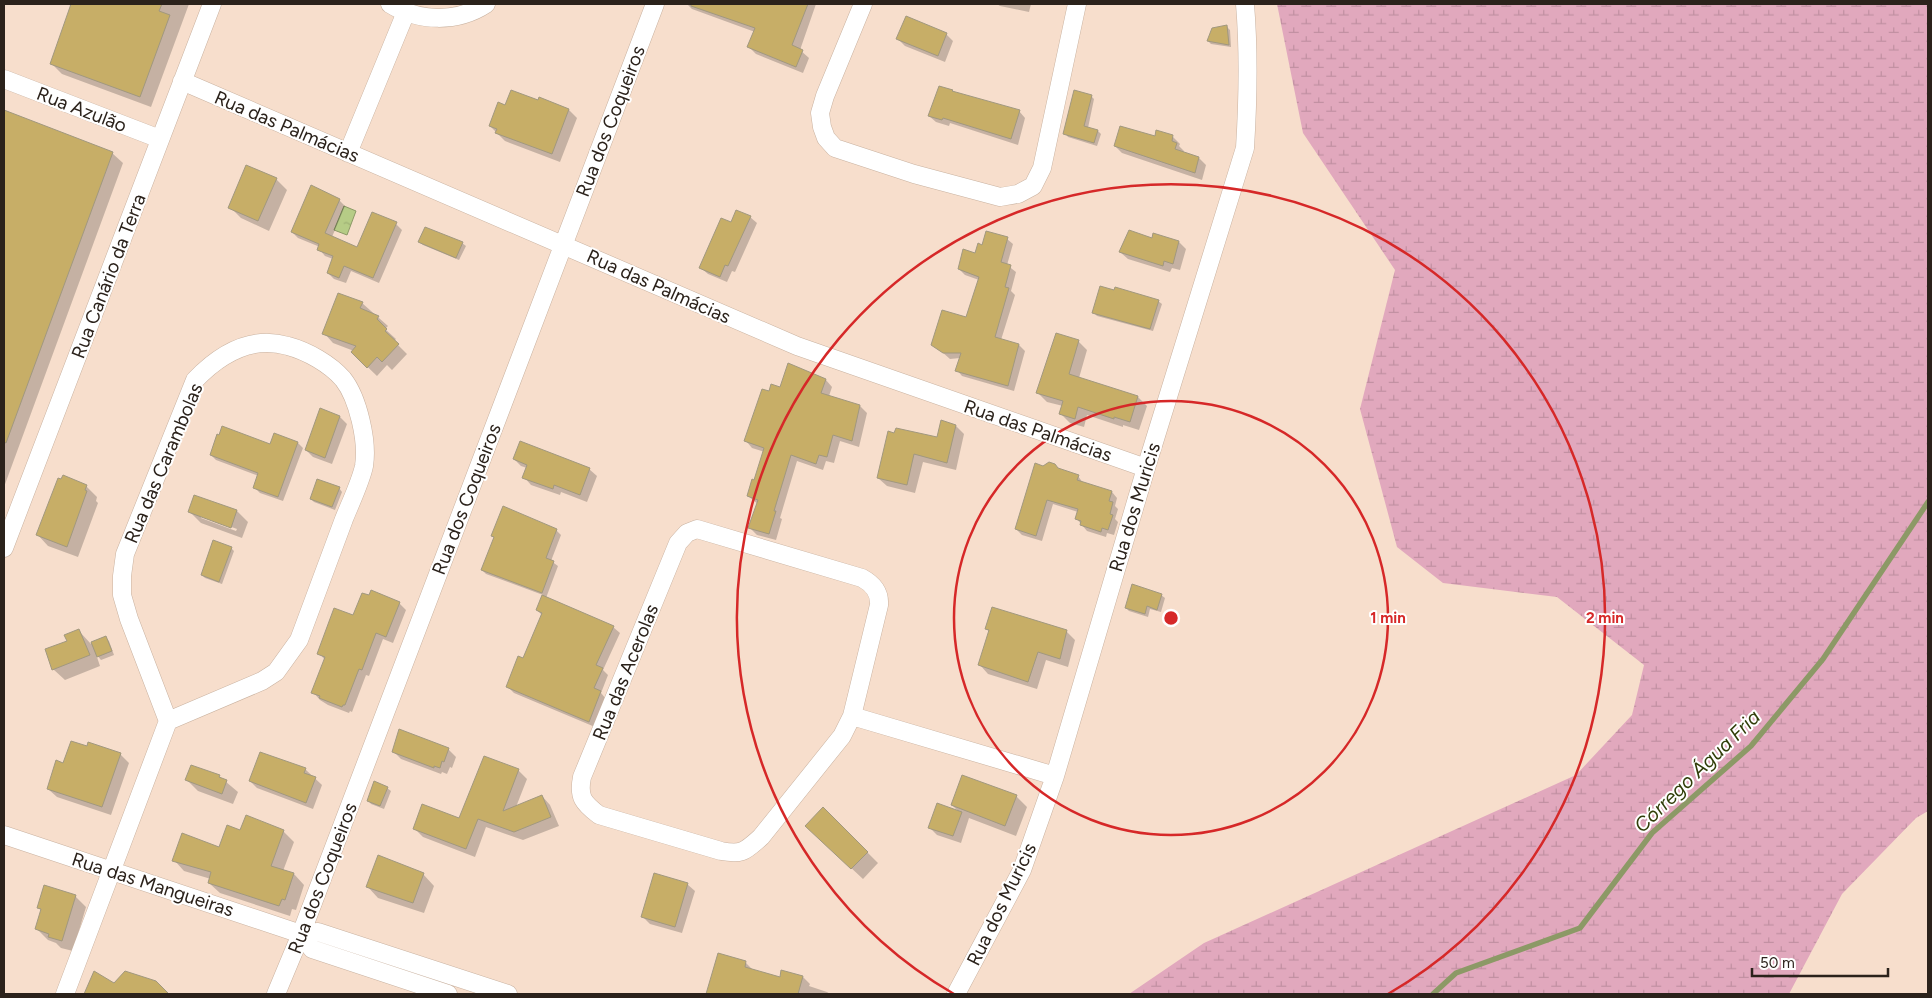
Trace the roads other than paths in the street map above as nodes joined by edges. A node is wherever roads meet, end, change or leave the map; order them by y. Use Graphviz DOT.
graph roads {
  1 [pos="212,4"];
  2 [pos="486,4"];
  3 [pos="655,4"];
  4 [pos="863,4"];
  5 [pos="1077,4"];
  6 [pos="1245,4"];
  7 [pos="398,8"];
  8 [pos="4,79"];
  9 [pos="182,81"];
  10 [pos="160,139"];
  11 [pos="348,153"];
  12 [pos="563,244"];
  13 [pos="1146,468"];
  14 [pos="4,548"];
  15 [pos="852,716"];
  16 [pos="168,722"];
  17 [pos="1055,776"];
  18 [pos="4,835"];
  19 [pos="112,870"];
  20 [pos="301,934"];
  21 [pos="463,987"];
  22 [pos="65,994"];
  23 [pos="276,994"];
  24 [pos="448,994"];
  25 [pos="508,994"];
  26 [pos="956,994"];
  1 -- 9 [label="street, Rua Canário da Terra"];
  2 -- 7 [label="street"];
  3 -- 12 [label="street, Rua dos Coqueiros"];
  4 -- 5 [label="street"];
  6 -- 13 [label="street, Rua dos Muricis"];
  7 -- 11 [label="street"];
  8 -- 10 [label="street, Rua Azulão"];
  9 -- 10 [label="street, Rua Canário da Terra"];
  9 -- 11 [label="street, Rua das Palmácias"];
  10 -- 14 [label="street, Rua Canário da Terra"];
  11 -- 12 [label="street, Rua das Palmácias"];
  12 -- 13 [label="street, Rua das Palmácias"];
  12 -- 20 [label="street, Rua dos Coqueiros"];
  13 -- 17 [label="street, Rua dos Muricis"];
  15 -- 15 [label="street, Rua das Acerolas"];
  15 -- 17 [label="street"];
  16 -- 16 [label="street, Rua das Carambolas"];
  16 -- 19 [label="street"];
  17 -- 26 [label="street, Rua dos Muricis"];
  18 -- 19 [label="street, Rua das Mangueiras"];
  19 -- 20 [label="street, Rua das Mangueiras"];
  19 -- 22 [label="street"];
  20 -- 21 [label="street, Rua das Mangueiras"];
  20 -- 23 [label="street, Rua dos Coqueiros"];
  20 -- 24 [label="street, Rua das Mangueiras"];
  21 -- 25 [label="street, Rua das Mangueiras"];
}
